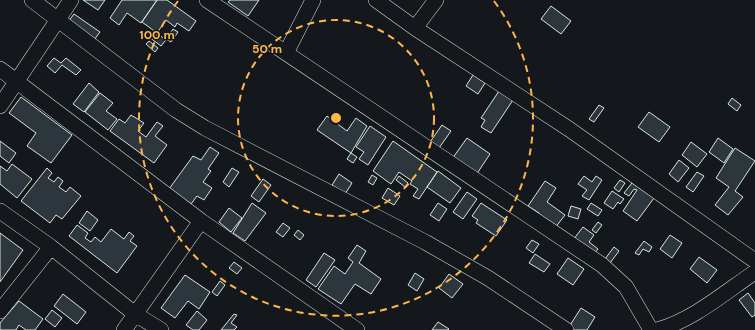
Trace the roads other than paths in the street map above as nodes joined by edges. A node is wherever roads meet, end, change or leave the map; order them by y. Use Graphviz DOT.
graph roads {
  1 [pos="32,0"];
  2 [pos="71,0"];
  3 [pos="207,0"];
  4 [pos="314,0"];
  5 [pos="376,0"];
  6 [pos="436,0"];
  7 [pos="58,20"];
  8 [pos="415,28"];
  9 [pos="286,53"];
  10 [pos="0,69"];
  11 [pos="16,81"];
  12 [pos="0,106"];
  13 [pos="0,211"];
  14 [pos="201,221"];
  15 [pos="51,247"];
  16 [pos="755,261"];
  17 [pos="755,272"];
  18 [pos="0,311"];
  19 [pos="135,314"];
  20 [pos="124,330"];
  21 [pos="161,330"];
  22 [pos="357,330"];
  23 [pos="566,330"];
  24 [pos="651,330"];
  25 [pos="657,330"];
  1 -- 7 [label="street"];
  2 -- 7 [label="street"];
  3 -- 9 [label="street"];
  4 -- 9 [label="street"];
  5 -- 8 [label="street"];
  6 -- 8 [label="street"];
  7 -- 11 [label="street"];
  7 -- 23 [label="street"];
  8 -- 16 [label="street"];
  9 -- 24 [label="street"];
  10 -- 11 [label="street"];
  11 -- 12 [label="street"];
  11 -- 14 [label="street"];
  13 -- 15 [label="street"];
  14 -- 19 [label="street"];
  14 -- 22 [label="street"];
  15 -- 18 [label="street"];
  15 -- 19 [label="street"];
  17 -- 25 [label="street"];
  19 -- 20 [label="street"];
  19 -- 21 [label="street"];
}
